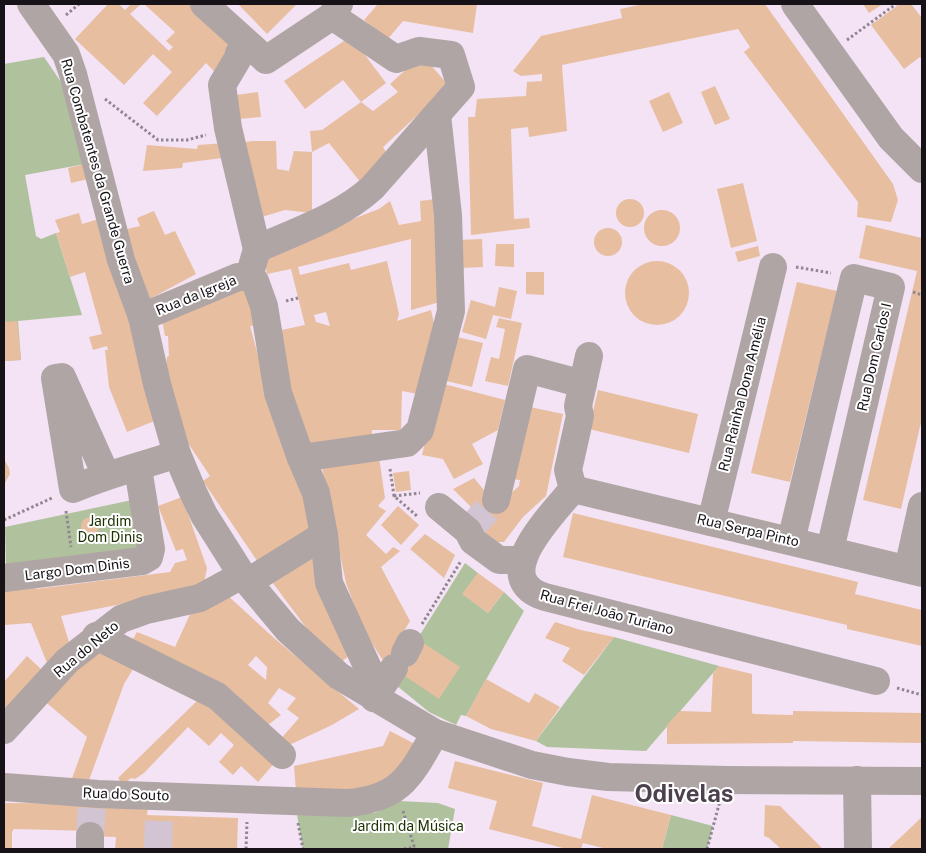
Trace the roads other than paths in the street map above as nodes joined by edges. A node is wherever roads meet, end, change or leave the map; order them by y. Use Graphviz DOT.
graph roads {
  1 [pos="31,4"];
  2 [pos="209,5"];
  3 [pos="798,5"];
  4 [pos="336,10"];
  5 [pos="257,52"];
  6 [pos="437,115"];
  7 [pos="922,169"];
  8 [pos="257,249"];
  9 [pos="773,267"];
  10 [pos="249,277"];
  11 [pos="142,317"];
  12 [pos="589,356"];
  13 [pos="583,384"];
  14 [pos="177,454"];
  15 [pos="301,458"];
  16 [pos="138,468"];
  17 [pos="106,475"];
  18 [pos="573,489"];
  19 [pos="496,500"];
  20 [pos="922,506"];
  21 [pos="430,513"];
  22 [pos="711,522"];
  23 [pos="324,535"];
  24 [pos="791,541"];
  25 [pos="830,550"];
  26 [pos="522,560"];
  27 [pos="915,571"];
  28 [pos="4,578"];
  29 [pos="245,578"];
  30 [pos="96,636"];
  31 [pos="403,654"];
  32 [pos="876,681"];
  33 [pos="374,698"];
  34 [pos="4,730"];
  35 [pos="435,733"];
  36 [pos="282,755"];
  37 [pos="857,780"];
  38 [pos="922,781"];
  39 [pos="4,787"];
  40 [pos="858,849"];
  1 -- 11 [label="street, Rua Combatentes da Grande Guerra"];
  2 -- 5 [label="street"];
  3 -- 7 [label="street"];
  4 -- 5 [label="street"];
  4 -- 6 [label="street"];
  5 -- 8 [label="street"];
  6 -- 8 [label="street"];
  6 -- 15 [label="street"];
  8 -- 10 [label="street"];
  9 -- 22 [label="street, Rua Rainha Dona Amélia"];
  10 -- 11 [label="street, Rua da Igreja"];
  10 -- 15 [label="street"];
  11 -- 14 [label="street, Rua Combatentes da Grande Guerra"];
  12 -- 13 [label="street"];
  13 -- 18 [label="street"];
  13 -- 19 [label="street"];
  14 -- 16 [label="street"];
  14 -- 29 [label="street, Rua Combatentes da Grande Guerra"];
  15 -- 23 [label="street"];
  16 -- 17 [label="street"];
  16 -- 28 [label="street, Largo Dom Dinis"];
  17 -- 17 [label="street"];
  18 -- 22 [label="street, Rua Serpa Pinto"];
  18 -- 26 [label="street"];
  20 -- 27 [label="street"];
  21 -- 26 [label="street"];
  22 -- 24 [label="street, Rua Serpa Pinto"];
  23 -- 29 [label="street, Rua do Neto"];
  23 -- 33 [label="street"];
  24 -- 25 [label="street, Rua Serpa Pinto"];
  24 -- 25 [label="street, Rua Dom Carlos I"];
  25 -- 27 [label="street, Rua Serpa Pinto"];
  26 -- 32 [label="street, Rua Frei João Turiano"];
  29 -- 30 [label="street, Rua do Neto"];
  29 -- 33 [label="street, Rua Combatentes da Grande Guerra"];
  30 -- 34 [label="street, Rua do Neto"];
  30 -- 36 [label="street"];
  31 -- 33 [label="street"];
  33 -- 35 [label="street, Rua Combatentes da Grande Guerra"];
  35 -- 37 [label="street, Rua Combatentes da Grande Guerra"];
  35 -- 39 [label="street, Rua do Souto"];
  37 -- 38 [label="street, Rua Combatentes da Grande Guerra"];
  37 -- 40 [label="street"];
}
